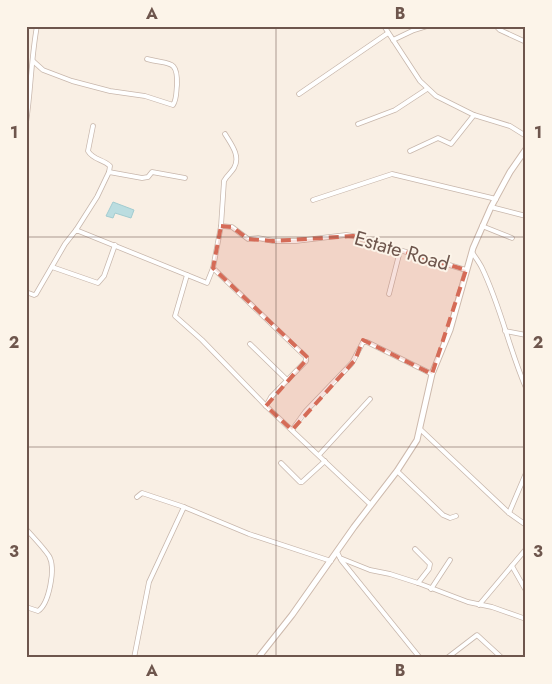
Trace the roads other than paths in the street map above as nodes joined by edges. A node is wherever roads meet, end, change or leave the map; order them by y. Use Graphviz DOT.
graph roads {
  1 [pos="37,26"];
  2 [pos="384,26"];
  3 [pos="428,26"];
  4 [pos="496,26"];
  5 [pos="388,33"];
  6 [pos="393,40"];
  7 [pos="526,42"];
  8 [pos="146,59"];
  9 [pos="33,61"];
  10 [pos="427,89"];
  11 [pos="299,94"];
  12 [pos="474,115"];
  13 [pos="26,123"];
  14 [pos="358,124"];
  15 [pos="93,126"];
  16 [pos="225,134"];
  17 [pos="525,134"];
  18 [pos="526,149"];
  19 [pos="410,151"];
  20 [pos="109,172"];
  21 [pos="185,178"];
  22 [pos="496,199"];
  23 [pos="313,200"];
  24 [pos="491,207"];
  25 [pos="526,216"];
  26 [pos="221,226"];
  27 [pos="482,226"];
  28 [pos="76,230"];
  29 [pos="512,238"];
  30 [pos="115,245"];
  31 [pos="400,251"];
  32 [pos="472,252"];
  33 [pos="52,267"];
  34 [pos="213,268"];
  35 [pos="466,270"];
  36 [pos="187,274"];
  37 [pos="26,292"];
  38 [pos="389,294"];
  39 [pos="505,331"];
  40 [pos="526,335"];
  41 [pos="250,344"];
  42 [pos="432,374"];
  43 [pos="288,380"];
  44 [pos="526,388"];
  45 [pos="370,399"];
  46 [pos="266,406"];
  47 [pos="420,429"];
  48 [pos="292,430"];
  49 [pos="319,455"];
  50 [pos="325,461"];
  51 [pos="281,463"];
  52 [pos="397,472"];
  53 [pos="526,473"];
  54 [pos="137,497"];
  55 [pos="371,505"];
  56 [pos="184,507"];
  57 [pos="509,513"];
  58 [pos="456,516"];
  59 [pos="526,525"];
  60 [pos="26,529"];
  61 [pos="415,549"];
  62 [pos="526,549"];
  63 [pos="337,552"];
  64 [pos="340,558"];
  65 [pos="450,560"];
  66 [pos="331,561"];
  67 [pos="512,566"];
  68 [pos="418,583"];
  69 [pos="431,589"];
  70 [pos="525,589"];
  71 [pos="479,605"];
  72 [pos="26,607"];
  73 [pos="526,619"];
  74 [pos="260,657"];
  75 [pos="134,658"];
  76 [pos="420,658"];
  77 [pos="446,658"];
  78 [pos="502,658"];
  1 -- 9 [label="street"];
  2 -- 5 [label="street"];
  3 -- 6 [label="street"];
  4 -- 7 [label="street"];
  5 -- 6 [label="street"];
  5 -- 11 [label="street"];
  6 -- 10 [label="street"];
  8 -- 9 [label="street"];
  9 -- 13 [label="street"];
  10 -- 12 [label="street"];
  10 -- 14 [label="street"];
  12 -- 17 [label="street"];
  12 -- 19 [label="street"];
  15 -- 20 [label="street"];
  16 -- 26 [label="street"];
  18 -- 22 [label="street"];
  20 -- 21 [label="street"];
  20 -- 28 [label="street"];
  22 -- 23 [label="street"];
  22 -- 24 [label="street"];
  24 -- 25 [label="street"];
  24 -- 27 [label="street"];
  26 -- 31 [label="street, Estate Road"];
  26 -- 34 [label="street"];
  27 -- 29 [label="street"];
  27 -- 32 [label="street"];
  28 -- 30 [label="street"];
  28 -- 33 [label="street"];
  30 -- 33 [label="street"];
  30 -- 36 [label="street"];
  31 -- 35 [label="street, Estate Road"];
  31 -- 38 [label="street"];
  32 -- 35 [label="street"];
  32 -- 39 [label="street"];
  33 -- 37 [label="street"];
  34 -- 36 [label="street"];
  34 -- 43 [label="street"];
  35 -- 42 [label="street"];
  36 -- 46 [label="street"];
  39 -- 40 [label="street"];
  39 -- 44 [label="street"];
  41 -- 43 [label="street"];
  42 -- 47 [label="street"];
  42 -- 48 [label="street"];
  43 -- 46 [label="street"];
  45 -- 49 [label="street"];
  46 -- 48 [label="street"];
  47 -- 52 [label="street"];
  47 -- 57 [label="street"];
  48 -- 49 [label="street"];
  49 -- 50 [label="street"];
  50 -- 51 [label="street"];
  50 -- 55 [label="street"];
  52 -- 55 [label="street"];
  52 -- 58 [label="street"];
  53 -- 57 [label="street"];
  54 -- 56 [label="street"];
  55 -- 63 [label="street"];
  56 -- 66 [label="street"];
  56 -- 75 [label="street"];
  57 -- 59 [label="street"];
  60 -- 72 [label="street"];
  61 -- 68 [label="street"];
  62 -- 67 [label="street"];
  63 -- 64 [label="street"];
  63 -- 66 [label="street"];
  64 -- 68 [label="street"];
  64 -- 76 [label="street"];
  65 -- 69 [label="street"];
  66 -- 74 [label="street"];
  67 -- 70 [label="street"];
  67 -- 71 [label="street"];
  68 -- 69 [label="street"];
  69 -- 71 [label="street"];
  71 -- 73 [label="street"];
  77 -- 78 [label="street"];
}
